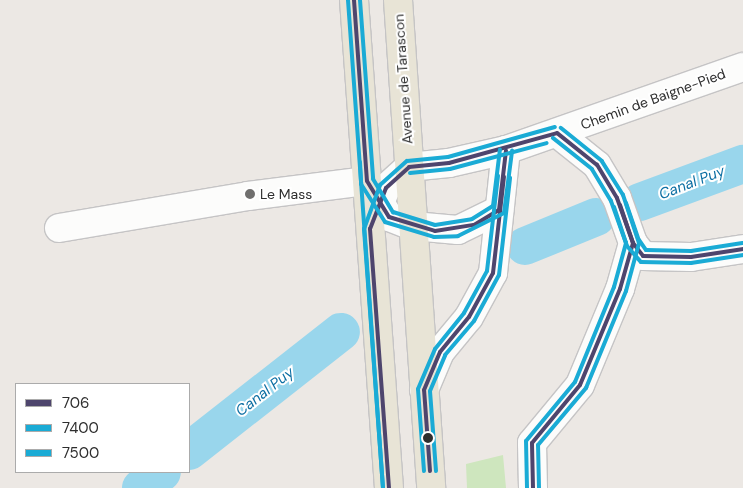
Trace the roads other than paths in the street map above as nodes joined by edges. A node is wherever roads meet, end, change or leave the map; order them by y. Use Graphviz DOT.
graph roads {
  1 [pos="354,0"];
  2 [pos="398,0"];
  3 [pos="743,67"];
  4 [pos="557,133"];
  5 [pos="506,150"];
  6 [pos="409,166"];
  7 [pos="373,192"];
  8 [pos="498,210"];
  9 [pos="413,226"];
  10 [pos="59,228"];
  11 [pos="633,243"];
  12 [pos="743,249"];
  13 [pos="424,390"];
  14 [pos="388,488"];
  15 [pos="431,488"];
  16 [pos="533,488"];
  1 -- 7 [label="main road"];
  2 -- 6 [label="main road, Avenue de Tarascon"];
  3 -- 4 [label="street, Chemin de Baigne-Pied"];
  4 -- 5 [label="street, Chemin de Baigne-Pied"];
  4 -- 11 [label="street"];
  5 -- 6 [label="street, Chemin de Baigne-Pied"];
  5 -- 8 [label="street"];
  6 -- 7 [label="street"];
  6 -- 9 [label="main road, Avenue de Tarascon"];
  7 -- 9 [label="street"];
  7 -- 10 [label="street"];
  7 -- 14 [label="main road"];
  8 -- 9 [label="street"];
  8 -- 13 [label="street"];
  9 -- 13 [label="main road, Avenue de Tarascon"];
  11 -- 12 [label="street"];
  11 -- 16 [label="street"];
  13 -- 15 [label="main road, Avenue de Tarascon"];
}
